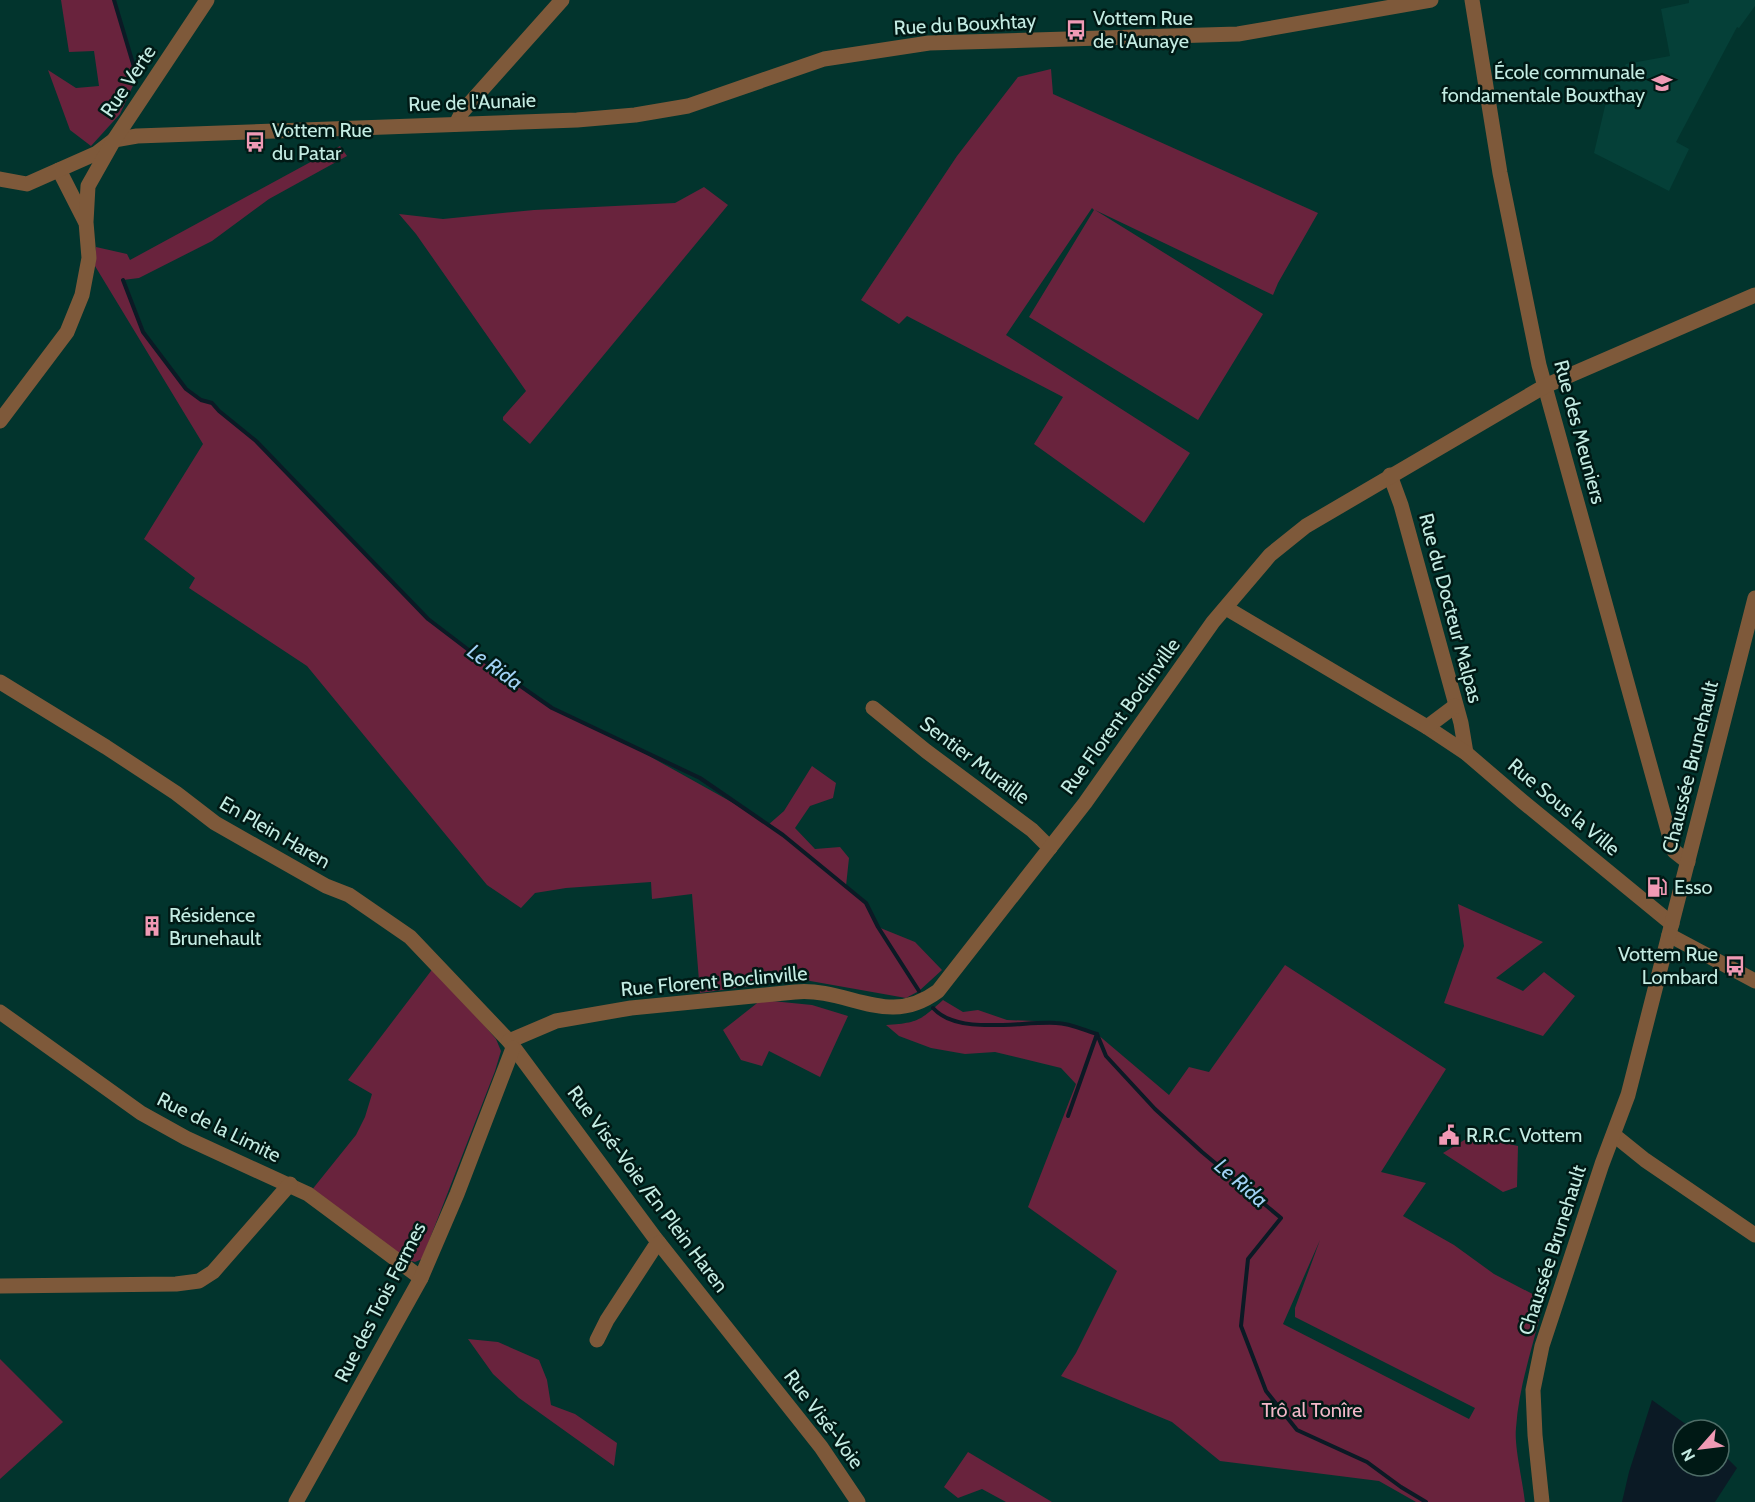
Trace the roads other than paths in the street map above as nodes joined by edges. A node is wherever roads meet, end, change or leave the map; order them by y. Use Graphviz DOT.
graph roads {
  1 [pos="207,0"];
  2 [pos="562,0"];
  3 [pos="1431,0"];
  4 [pos="1472,0"];
  5 [pos="824,59"];
  6 [pos="456,124"];
  7 [pos="114,140"];
  8 [pos="59,170"];
  9 [pos="0,179"];
  10 [pos="86,222"];
  11 [pos="1755,295"];
  12 [pos="1545,386"];
  13 [pos="0,421"];
  14 [pos="1390,475"];
  15 [pos="1755,598"];
  16 [pos="1226,608"];
  17 [pos="0,682"];
  18 [pos="1455,706"];
  19 [pos="873,708"];
  20 [pos="1427,727"];
  21 [pos="1466,753"];
  22 [pos="1050,848"];
  23 [pos="1688,862"];
  24 [pos="1670,929"];
  25 [pos="1755,981"];
  26 [pos="0,1012"];
  27 [pos="511,1044"];
  28 [pos="1614,1135"];
  29 [pos="290,1185"];
  30 [pos="1755,1235"];
  31 [pos="659,1243"];
  32 [pos="421,1278"];
  33 [pos="0,1286"];
  34 [pos="597,1340"];
  35 [pos="754,1362"];
  36 [pos="296,1502"];
  37 [pos="858,1502"];
  38 [pos="1542,1502"];
  1 -- 7 [label="street, Rue Verte"];
  2 -- 6 [label="street"];
  3 -- 5 [label="street, Rue du Bouxhtay"];
  4 -- 12 [label="street, Rue des Meuniers"];
  5 -- 6 [label="street, Rue de l'Aunaie"];
  6 -- 7 [label="street, Rue de l'Aunaie"];
  7 -- 8 [label="street"];
  7 -- 10 [label="street, Rue Verte"];
  8 -- 9 [label="street"];
  8 -- 10 [label="street"];
  10 -- 13 [label="street"];
  11 -- 12 [label="street, Rue Florent Boclinville"];
  12 -- 14 [label="street, Rue Florent Boclinville"];
  12 -- 23 [label="street, Rue des Meuniers"];
  14 -- 16 [label="street, Rue Florent Boclinville"];
  14 -- 18 [label="street, Rue du Docteur Malpas"];
  15 -- 23 [label="street, Chaussée Brunehault"];
  16 -- 20 [label="street, Rue Sous la Ville"];
  16 -- 22 [label="street, Rue Florent Boclinville"];
  17 -- 27 [label="street, En Plein Haren"];
  18 -- 20 [label="street"];
  18 -- 21 [label="street, Rue du Docteur Malpas"];
  19 -- 22 [label="street, Sentier Muraille"];
  20 -- 21 [label="street, Rue Sous la Ville"];
  21 -- 24 [label="street, Rue Sous la Ville"];
  22 -- 27 [label="street, Rue Florent Boclinville"];
  23 -- 24 [label="street, Chaussée Brunehault"];
  24 -- 25 [label="street, Rue Sous la Ville"];
  24 -- 28 [label="street, Chaussée Brunehault"];
  26 -- 29 [label="street, Rue de la Limite"];
  27 -- 31 [label="street, Rue Visé-Voie /En Plein Haren"];
  27 -- 32 [label="street, Rue des Trois Fermes"];
  28 -- 30 [label="street"];
  28 -- 38 [label="street, Chaussée Brunehault"];
  29 -- 32 [label="street, Rue de la Limite"];
  29 -- 33 [label="street"];
  31 -- 34 [label="street"];
  31 -- 35 [label="street, Rue Visé-Voie /En Plein Haren"];
  32 -- 36 [label="street, Rue des Trois Fermes"];
  35 -- 37 [label="street, Rue Visé-Voie"];
}
